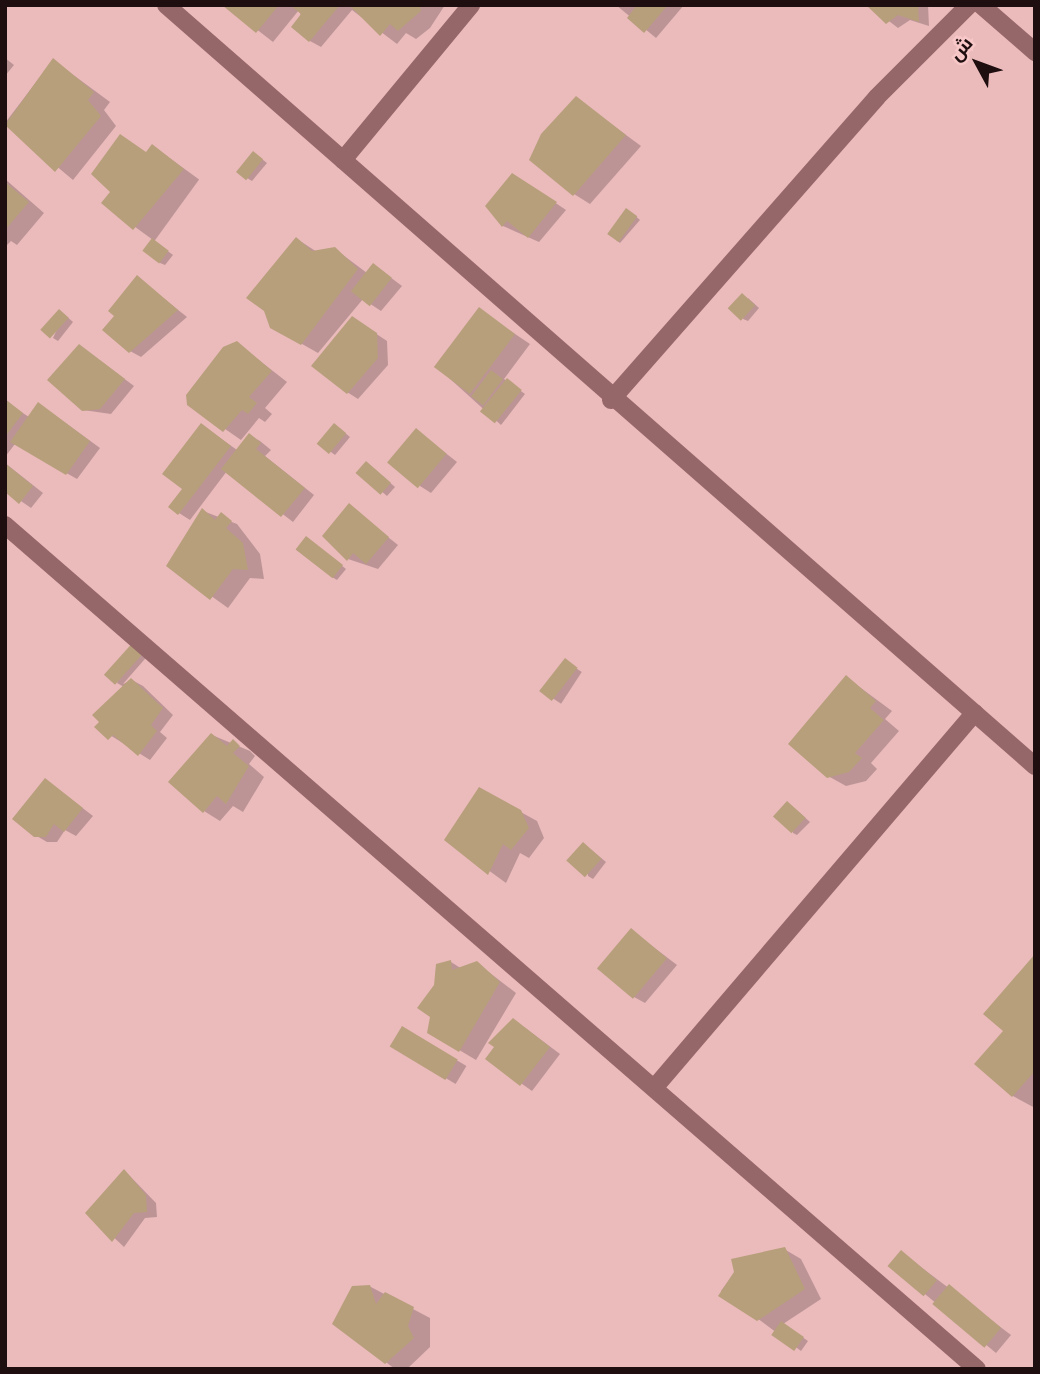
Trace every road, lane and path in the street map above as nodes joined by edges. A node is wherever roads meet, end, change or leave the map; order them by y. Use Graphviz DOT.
graph roads {
  1 [pos="166,5"];
  2 [pos="471,5"];
  3 [pos="969,5"];
  4 [pos="981,5"];
  5 [pos="1035,52"];
  6 [pos="343,160"];
  7 [pos="611,400"];
  8 [pos="5,525"];
  9 [pos="974,713"];
  10 [pos="1035,766"];
  11 [pos="655,1087"];
  12 [pos="977,1369"];
  1 -- 6 [label="street"];
  2 -- 6 [label="street"];
  3 -- 7 [label="street"];
  4 -- 5 [label="street"];
  6 -- 7 [label="street"];
  7 -- 9 [label="street"];
  8 -- 11 [label="street"];
  9 -- 10 [label="street"];
  9 -- 11 [label="street"];
  11 -- 12 [label="street"];
}
